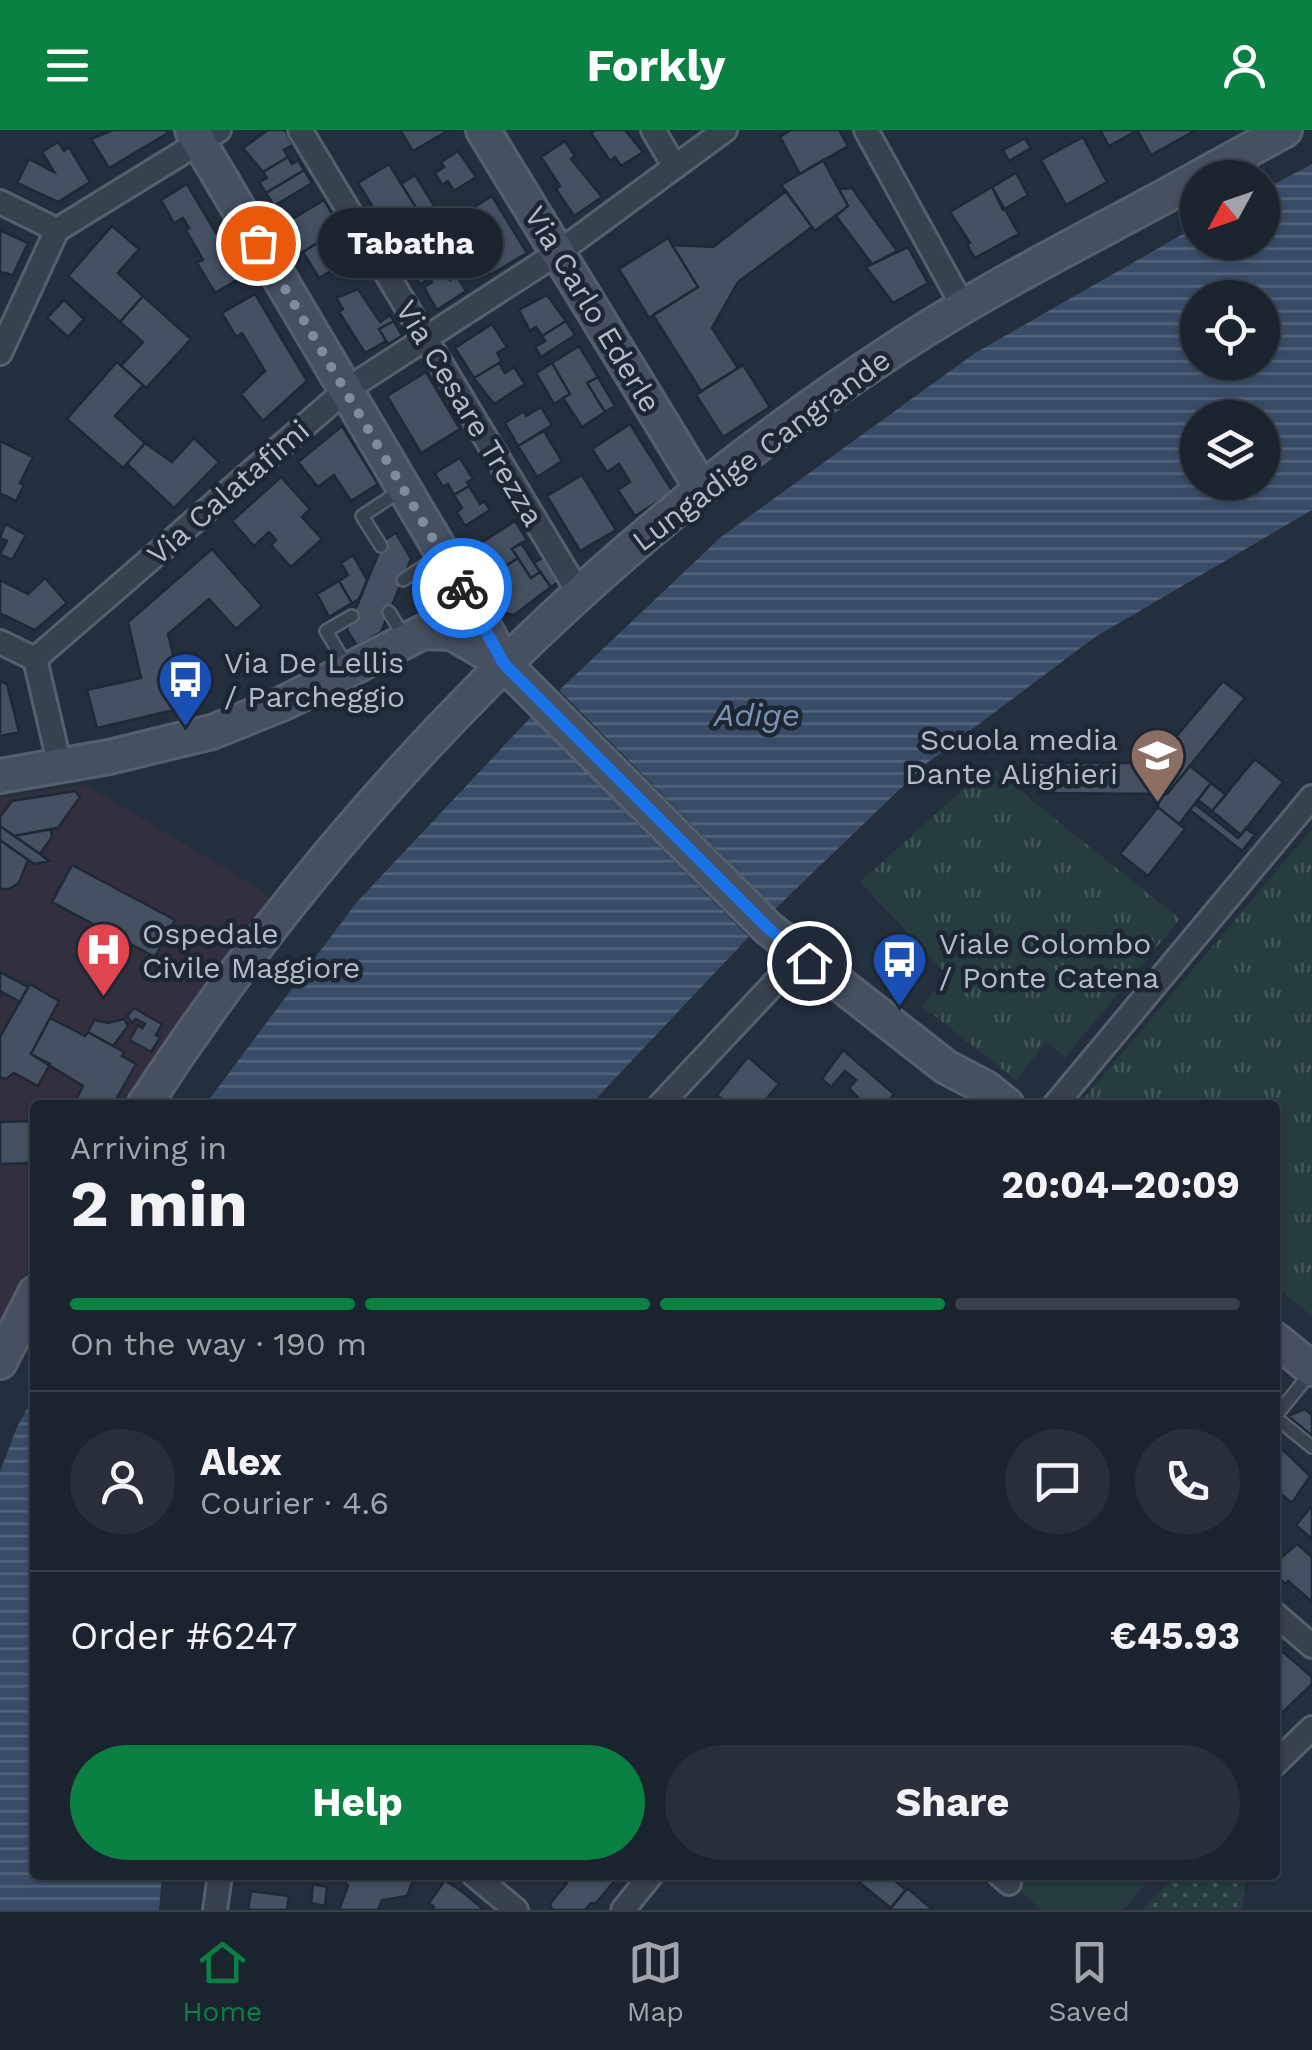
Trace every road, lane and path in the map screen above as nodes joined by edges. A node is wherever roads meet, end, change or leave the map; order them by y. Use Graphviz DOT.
graph roads {
  1 [pos="300,130"];
  2 [pos="483,130"];
  3 [pos="653,130"];
  4 [pos="725,130"];
  5 [pos="866,130"];
  6 [pos="1285,130"];
  7 [pos="203,134"];
  8 [pos="1231,160"];
  9 [pos="675,167"];
  10 [pos="1180,188"];
  11 [pos="0,202"];
  12 [pos="57,230"];
  13 [pos="559,252"];
  14 [pos="964,308"];
  15 [pos="424,340"];
  16 [pos="0,353"];
  17 [pos="346,390"];
  18 [pos="404,489"];
  19 [pos="702,489"];
  20 [pos="382,546"];
  21 [pos="449,565"];
  22 [pos="403,580"];
  23 [pos="579,593"];
  24 [pos="352,616"];
  25 [pos="406,628"];
  26 [pos="0,642"];
  27 [pos="34,659"];
  28 [pos="504,664"];
  29 [pos="349,670"];
  30 [pos="60,766"];
  31 [pos="0,776"];
  32 [pos="1312,797"];
  33 [pos="800,956"];
  34 [pos="946,1067"];
  35 [pos="667,1097"];
  36 [pos="147,1100"];
  37 [pos="972,1100"];
  38 [pos="1001,1100"];
  39 [pos="1059,1100"];
  40 [pos="30,1303"];
  41 [pos="1280,1343"];
  42 [pos="0,1362"];
  43 [pos="1312,1370"];
  44 [pos="1280,1411"];
  45 [pos="1280,1421"];
  46 [pos="1312,1447"];
  47 [pos="1280,1618"];
  48 [pos="1312,1646"];
  49 [pos="1312,1728"];
  50 [pos="1280,1759"];
  51 [pos="219,1880"];
  52 [pos="480,1880"];
  53 [pos="647,1880"];
  54 [pos="215,1910"];
  55 [pos="516,1910"];
  56 [pos="623,1910"];
  1 -- 15 [label="street, Via Cesare Trezza"];
  2 -- 13 [label="street, Via Carlo Ederle"];
  3 -- 9 [label="street"];
  4 -- 9 [label="street, Via Calatafimi"];
  5 -- 14 [label="street"];
  6 -- 8 [label="street, Lungadige Cangrande"];
  7 -- 12 [label="street"];
  7 -- 17 [label="street"];
  9 -- 13 [label="street, Via Calatafimi"];
  10 -- 14 [label="street, Lungadige Cangrande"];
  11 -- 12 [label="street"];
  12 -- 16 [label="street"];
  13 -- 15 [label="street, Via Calatafimi"];
  13 -- 19 [label="street, Via Carlo Ederle"];
  14 -- 19 [label="street, Lungadige Cangrande"];
  15 -- 17 [label="street, Via Calatafimi"];
  15 -- 23 [label="street, Via Cesare Trezza"];
  17 -- 18 [label="street"];
  17 -- 27 [label="street, Via Calatafimi"];
  18 -- 20 [label="lane"];
  18 -- 21 [label="street"];
  19 -- 23 [label="street, Lungadige Cangrande"];
  21 -- 22 [label="lane"];
  21 -- 25 [label="street"];
  21 -- 28 [label="street"];
  23 -- 28 [label="street, Lungadige Cangrande"];
  24 -- 29 [label="lane"];
  25 -- 28 [label="street"];
  25 -- 29 [label="street"];
  26 -- 27 [label="street"];
  27 -- 30 [label="street"];
  28 -- 33 [label="street"];
  28 -- 36 [label="street, Lungadige Cangrande"];
  29 -- 30 [label="street"];
  30 -- 31 [label="street"];
  32 -- 39 [label="street"];
  33 -- 34 [label="street"];
  33 -- 35 [label="street"];
  34 -- 37 [label="street"];
  34 -- 38 [label="street"];
  40 -- 42 [label="street"];
  41 -- 43 [label="street"];
  43 -- 44 [label="lane"];
  45 -- 46 [label="lane"];
  47 -- 48 [label="street"];
  49 -- 50 [label="street"];
  51 -- 54 [label="street"];
  52 -- 55 [label="street"];
  53 -- 56 [label="street"];
}
